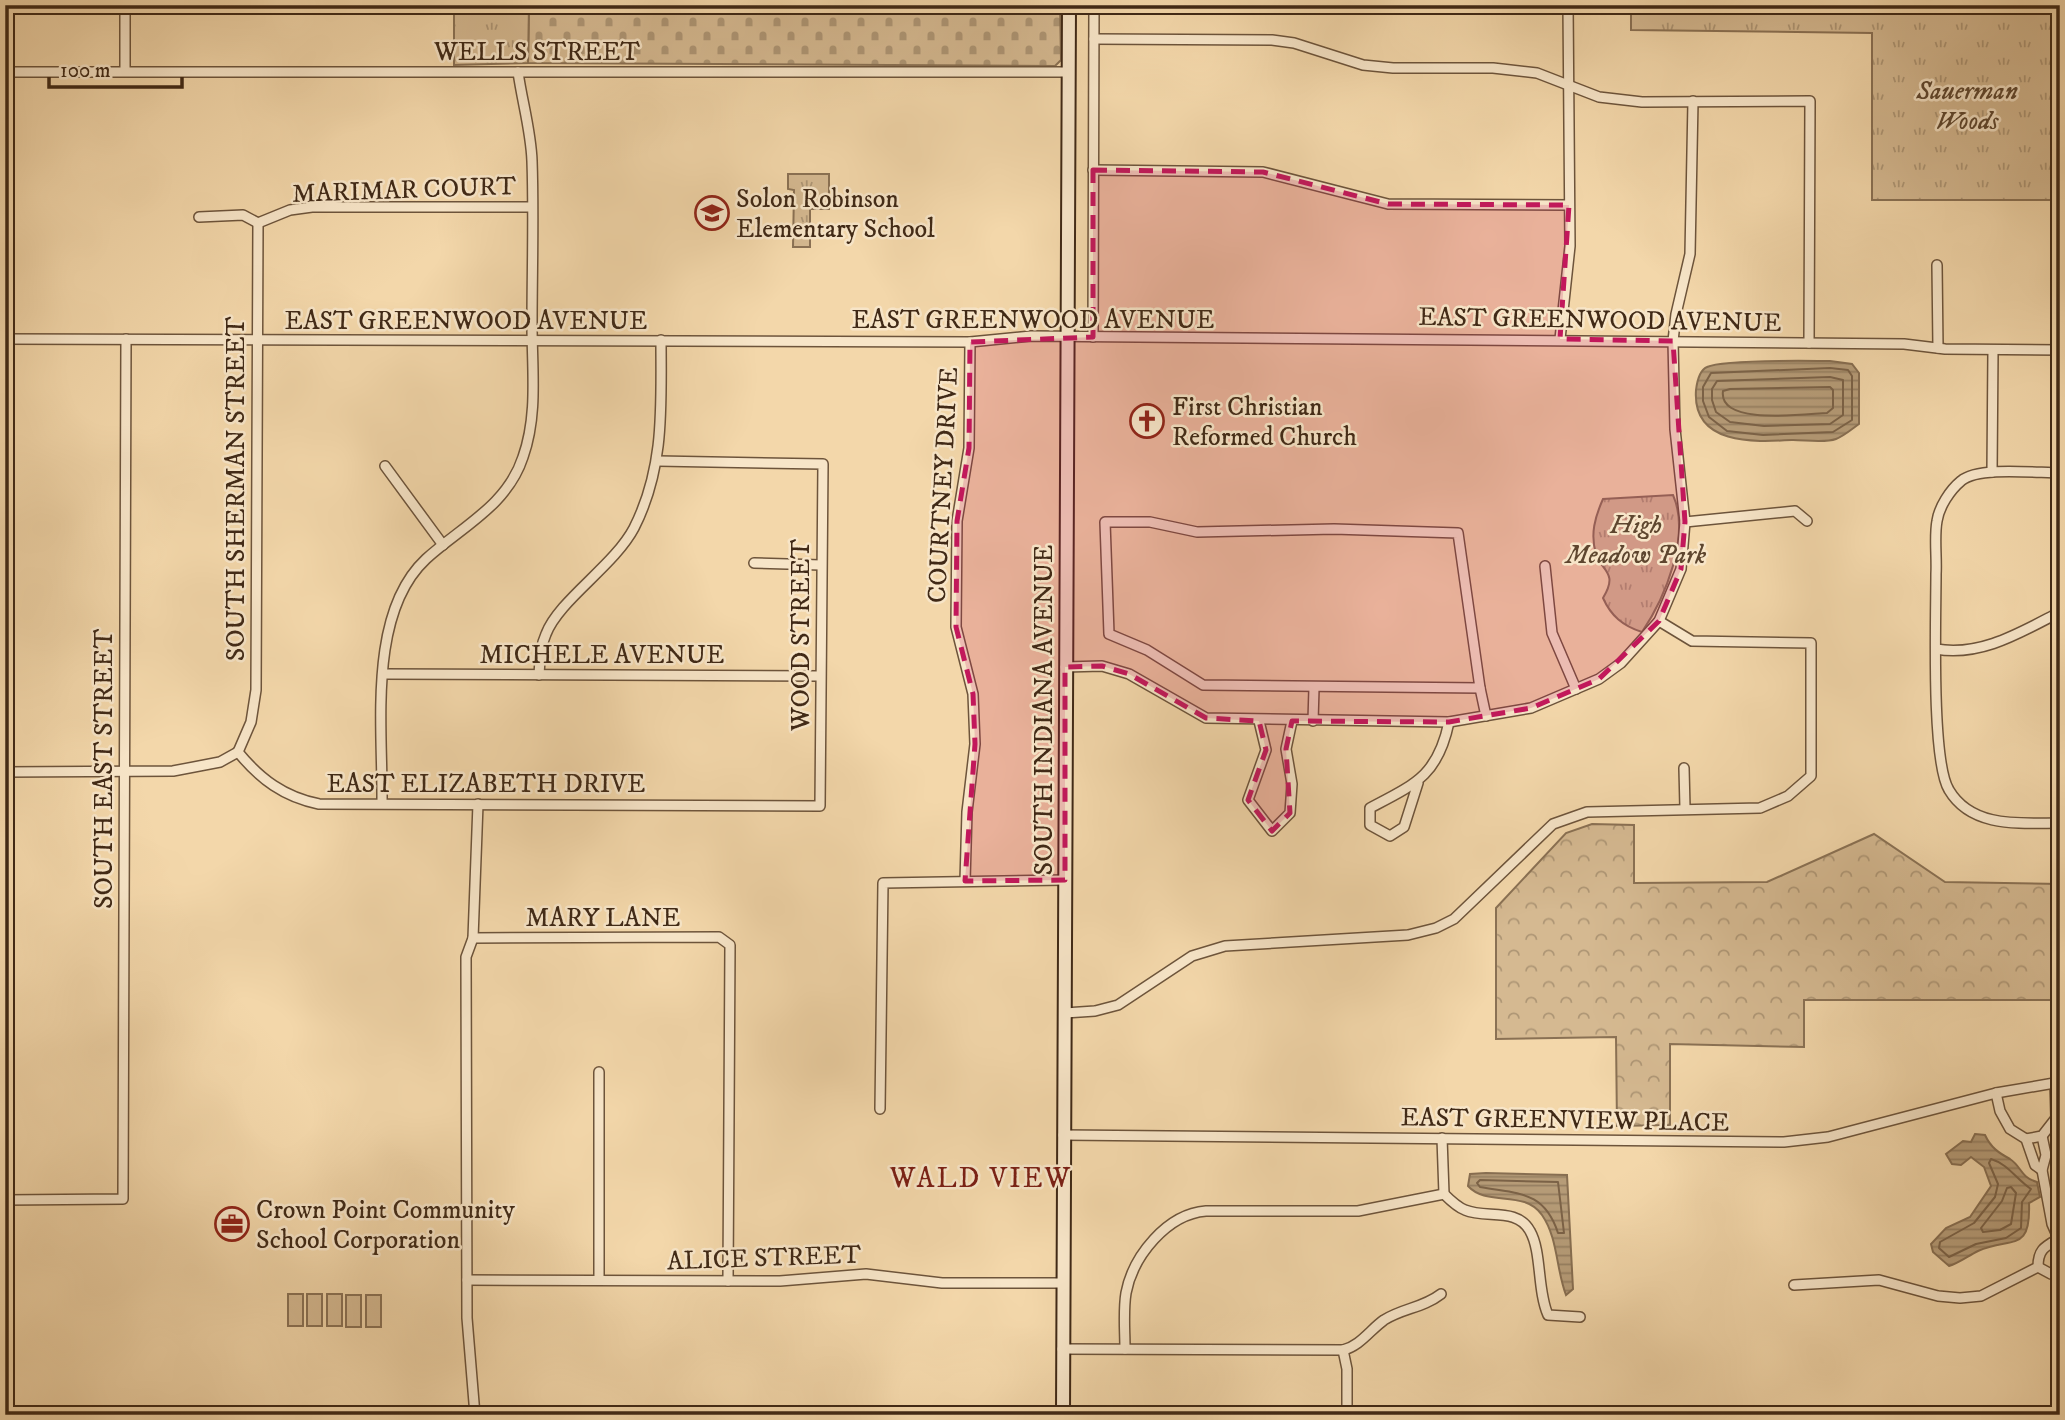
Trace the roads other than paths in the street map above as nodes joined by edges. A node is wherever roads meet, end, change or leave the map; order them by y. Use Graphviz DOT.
graph roads {
  1 [pos="125,5"];
  2 [pos="1069,5"];
  3 [pos="1094,5"];
  4 [pos="1568,5"];
  5 [pos="1094,39"];
  6 [pos="125,71"];
  7 [pos="5,72"];
  8 [pos="518,72"];
  9 [pos="1069,72"];
  10 [pos="1568,84"];
  11 [pos="1693,101"];
  12 [pos="1093,170"];
  13 [pos="1569,205"];
  14 [pos="531,207"];
  15 [pos="199,217"];
  16 [pos="258,223"];
  17 [pos="1937,265"];
  18 [pos="1067,337"];
  19 [pos="1093,337"];
  20 [pos="5,339"];
  21 [pos="126,339"];
  22 [pos="1560,339"];
  23 [pos="256,341"];
  24 [pos="661,341"];
  25 [pos="1674,341"];
  26 [pos="532,342"];
  27 [pos="970,342"];
  28 [pos="1810,342"];
  29 [pos="1938,348"];
  30 [pos="1993,350"];
  31 [pos="2060,350"];
  32 [pos="659,461"];
  33 [pos="385,466"];
  34 [pos="1992,472"];
  35 [pos="2060,473"];
  36 [pos="1807,521"];
  37 [pos="1685,522"];
  38 [pos="443,545"];
  39 [pos="754,563"];
  40 [pos="821,565"];
  41 [pos="1545,566"];
  42 [pos="2060,612"];
  43 [pos="1658,621"];
  44 [pos="1936,649"];
  45 [pos="1065,667"];
  46 [pos="384,674"];
  47 [pos="539,676"];
  48 [pos="820,676"];
  49 [pos="1314,688"];
  50 [pos="1480,688"];
  51 [pos="1576,689"];
  52 [pos="1486,716"];
  53 [pos="1258,721"];
  54 [pos="1292,721"];
  55 [pos="1313,721"];
  56 [pos="1449,722"];
  57 [pos="238,752"];
  58 [pos="1684,768"];
  59 [pos="124,771"];
  60 [pos="5,772"];
  61 [pos="1418,783"];
  62 [pos="383,803"];
  63 [pos="478,804"];
  64 [pos="820,806"];
  65 [pos="1685,808"];
  66 [pos="2060,823"];
  67 [pos="1065,880"];
  68 [pos="965,881"];
  69 [pos="473,938"];
  70 [pos="1065,1013"];
  71 [pos="599,1072"];
  72 [pos="2057,1082"];
  73 [pos="1996,1093"];
  74 [pos="880,1109"];
  75 [pos="1063,1135"];
  76 [pos="2042,1136"];
  77 [pos="1442,1138"];
  78 [pos="2025,1139"];
  79 [pos="2042,1170"];
  80 [pos="1444,1194"];
  81 [pos="5,1200"];
  82 [pos="2059,1241"];
  83 [pos="2038,1266"];
  84 [pos="2060,1271"];
  85 [pos="467,1280"];
  86 [pos="599,1280"];
  87 [pos="728,1282"];
  88 [pos="1062,1283"];
  89 [pos="1794,1285"];
  90 [pos="1441,1294"];
  91 [pos="1580,1317"];
  92 [pos="1062,1349"];
  93 [pos="1125,1349"];
  94 [pos="1343,1350"];
  95 [pos="475,1414"];
  96 [pos="633,1415"];
  97 [pos="717,1415"];
  98 [pos="1063,1415"];
  99 [pos="1347,1415"];
  1 -- 6 [label="street"];
  2 -- 9 [label="main road, SOUTH INDIANA AVENUE"];
  3 -- 5 [label="street"];
  4 -- 10 [label="street"];
  5 -- 10 [label="street"];
  5 -- 12 [label="street"];
  6 -- 7 [label="street, WELLS STREET"];
  6 -- 8 [label="street, WELLS STREET"];
  8 -- 9 [label="street, WELLS STREET"];
  8 -- 14 [label="street"];
  9 -- 18 [label="main road, SOUTH INDIANA AVENUE"];
  10 -- 11 [label="street"];
  10 -- 13 [label="street"];
  11 -- 25 [label="street"];
  11 -- 28 [label="street"];
  12 -- 13 [label="street"];
  12 -- 19 [label="street"];
  13 -- 22 [label="street"];
  14 -- 16 [label="street, MARIMAR COURT"];
  14 -- 26 [label="street"];
  15 -- 16 [label="street, MARIMAR COURT"];
  16 -- 23 [label="street, SOUTH SHERMAN STREET"];
  17 -- 29 [label="street"];
  18 -- 19 [label="street, EAST GREENWOOD AVENUE"];
  18 -- 27 [label="street, EAST GREENWOOD AVENUE"];
  18 -- 45 [label="main road, SOUTH INDIANA AVENUE"];
  19 -- 22 [label="street, EAST GREENWOOD AVENUE"];
  20 -- 21 [label="street, EAST GREENWOOD AVENUE"];
  21 -- 23 [label="street, EAST GREENWOOD AVENUE"];
  21 -- 59 [label="street, SOUTH EAST STREET"];
  22 -- 25 [label="street, EAST GREENWOOD AVENUE"];
  23 -- 26 [label="street, EAST GREENWOOD AVENUE"];
  23 -- 57 [label="street, SOUTH SHERMAN STREET"];
  24 -- 26 [label="street, EAST GREENWOOD AVENUE"];
  24 -- 27 [label="street, EAST GREENWOOD AVENUE"];
  24 -- 32 [label="street"];
  25 -- 28 [label="street, EAST GREENWOOD AVENUE"];
  25 -- 37 [label="street"];
  26 -- 38 [label="street"];
  27 -- 68 [label="street, COURTNEY DRIVE"];
  28 -- 29 [label="street, EAST GREENWOOD AVENUE"];
  29 -- 30 [label="street, EAST GREENWOOD AVENUE"];
  30 -- 31 [label="street, EAST GREENWOOD AVENUE"];
  30 -- 34 [label="street"];
  32 -- 40 [label="street, WOOD STREET"];
  32 -- 47 [label="street"];
  33 -- 38 [label="street"];
  34 -- 35 [label="street"];
  34 -- 44 [label="street"];
  36 -- 37 [label="street"];
  37 -- 43 [label="street"];
  38 -- 46 [label="street"];
  39 -- 40 [label="street"];
  40 -- 48 [label="street, WOOD STREET"];
  41 -- 51 [label="street"];
  42 -- 44 [label="street"];
  43 -- 51 [label="street"];
  43 -- 65 [label="street"];
  44 -- 66 [label="street"];
  45 -- 53 [label="street"];
  45 -- 67 [label="main road, SOUTH INDIANA AVENUE"];
  46 -- 47 [label="street, MICHELE AVENUE"];
  46 -- 62 [label="street"];
  47 -- 48 [label="street, MICHELE AVENUE"];
  48 -- 64 [label="street, WOOD STREET"];
  49 -- 50 [label="street"];
  49 -- 50 [label="street"];
  49 -- 55 [label="street"];
  50 -- 52 [label="street"];
  51 -- 52 [label="street"];
  52 -- 56 [label="street"];
  53 -- 54 [label="street"];
  53 -- 54 [label="street"];
  54 -- 55 [label="street"];
  55 -- 56 [label="street"];
  56 -- 61 [label="street"];
  57 -- 59 [label="street"];
  57 -- 62 [label="street, EAST ELIZABETH DRIVE"];
  58 -- 65 [label="street"];
  59 -- 60 [label="street"];
  59 -- 81 [label="street, SOUTH EAST STREET"];
  61 -- 61 [label="street"];
  62 -- 63 [label="street, EAST ELIZABETH DRIVE"];
  63 -- 64 [label="street, EAST ELIZABETH DRIVE"];
  63 -- 69 [label="street"];
  65 -- 70 [label="street"];
  67 -- 68 [label="street"];
  67 -- 70 [label="main road, SOUTH INDIANA AVENUE"];
  68 -- 74 [label="street"];
  69 -- 85 [label="street"];
  69 -- 87 [label="street, MARY LANE"];
  70 -- 75 [label="main road, SOUTH INDIANA AVENUE"];
  71 -- 86 [label="street"];
  72 -- 73 [label="street, EAST GREENVIEW PLACE"];
  72 -- 76 [label="street"];
  73 -- 77 [label="street, EAST GREENVIEW PLACE"];
  73 -- 78 [label="street"];
  75 -- 77 [label="street, EAST GREENVIEW PLACE"];
  75 -- 88 [label="main road, SOUTH INDIANA AVENUE"];
  76 -- 78 [label="street"];
  76 -- 79 [label="street"];
  77 -- 80 [label="street"];
  78 -- 79 [label="street"];
  79 -- 82 [label="street"];
  80 -- 91 [label="street"];
  80 -- 93 [label="street"];
  82 -- 83 [label="street"];
  83 -- 84 [label="street"];
  83 -- 89 [label="street"];
  85 -- 86 [label="street, ALICE STREET"];
  85 -- 95 [label="street"];
  86 -- 87 [label="street, ALICE STREET"];
  87 -- 88 [label="street, ALICE STREET"];
  88 -- 92 [label="main road, SOUTH INDIANA AVENUE"];
  90 -- 94 [label="street"];
  92 -- 93 [label="street"];
  92 -- 98 [label="main road, SOUTH INDIANA AVENUE"];
  93 -- 94 [label="street"];
  94 -- 99 [label="street"];
  95 -- 96 [label="street"];
  96 -- 97 [label="street"];
}
